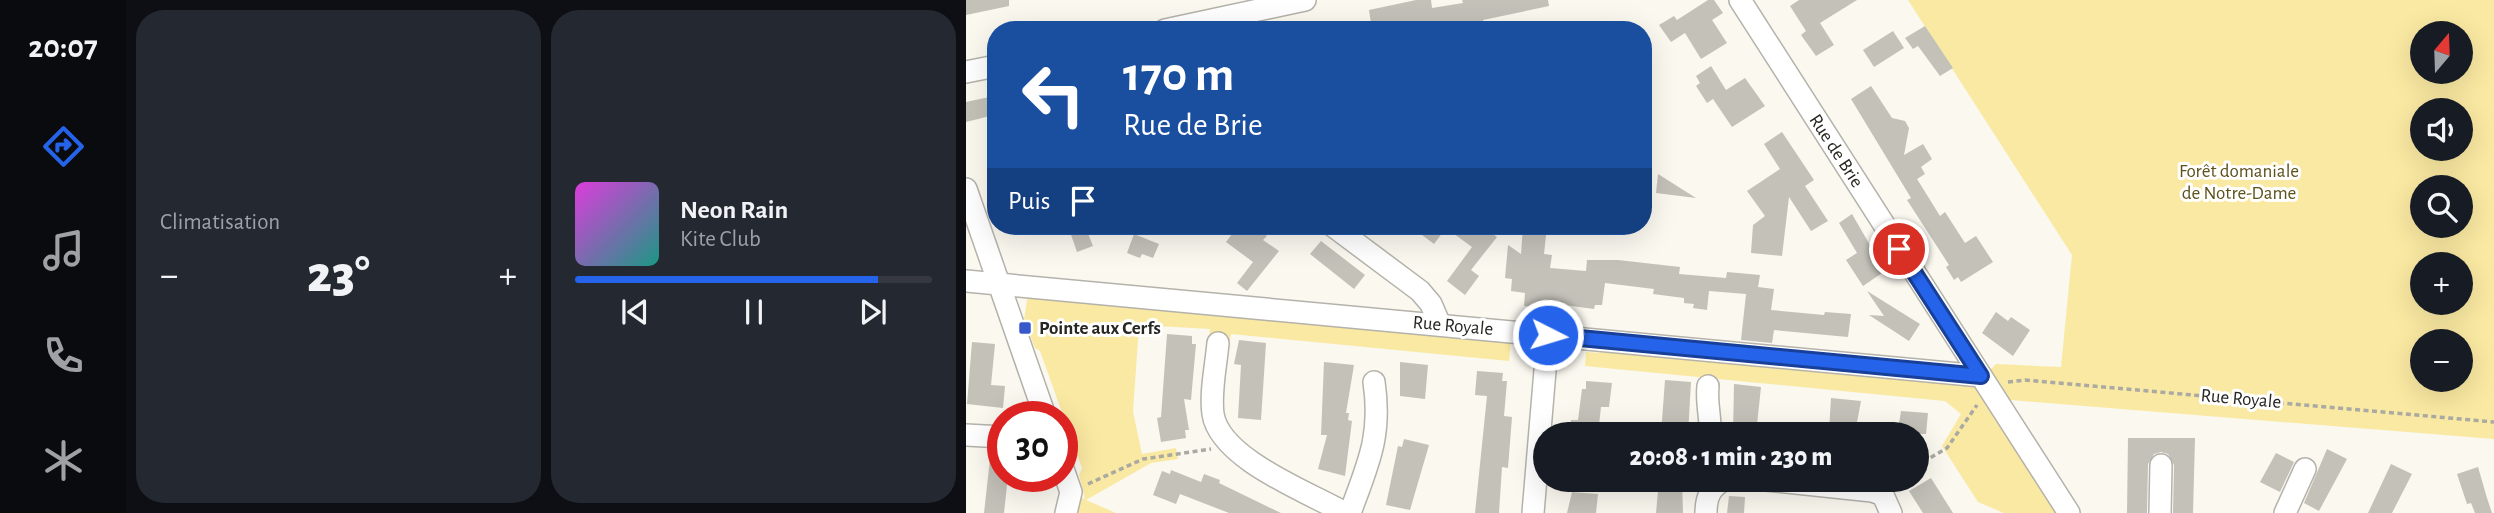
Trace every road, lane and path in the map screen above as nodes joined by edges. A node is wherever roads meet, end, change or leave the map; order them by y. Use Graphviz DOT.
graph roads {
  1 [pos="1305,0"];
  2 [pos="1740,0"];
  3 [pos="1207,21"];
  4 [pos="987,68"];
  5 [pos="966,72"];
  6 [pos="966,189"];
  7 [pos="1346,235"];
  8 [pos="966,281"];
  9 [pos="997,284"];
  10 [pos="1440,324"];
  11 [pos="1548,335"];
  12 [pos="1218,343"];
  13 [pos="1374,382"];
  14 [pos="1986,384"];
  15 [pos="1708,386"];
  16 [pos="1040,401"];
  17 [pos="1711,422"];
  18 [pos="2494,422"];
  19 [pos="966,435"];
  20 [pos="987,437"];
  21 [pos="1230,447"];
  22 [pos="1929,458"];
  23 [pos="2161,465"];
  24 [pos="2305,469"];
  25 [pos="1078,489"];
  26 [pos="1071,492"];
  27 [pos="1711,492"];
  28 [pos="1879,492"];
  29 [pos="1066,513"];
  30 [pos="1347,513"];
  31 [pos="1533,513"];
  32 [pos="1706,513"];
  33 [pos="1891,513"];
  34 [pos="2069,513"];
  35 [pos="2160,513"];
  36 [pos="2284,513"];
  1 -- 3 [label="street"];
  2 -- 14 [label="street, Rue de Brie"];
  4 -- 5 [label="street"];
  6 -- 9 [label="street"];
  7 -- 10 [label="street"];
  8 -- 9 [label="street, Rue Royale"];
  9 -- 10 [label="street, Rue Royale"];
  9 -- 16 [label="street"];
  10 -- 11 [label="street, Rue Royale"];
  11 -- 14 [label="street, Rue Royale"];
  11 -- 31 [label="street"];
  12 -- 21 [label="street"];
  13 -- 30 [label="street"];
  14 -- 18 [label="path, Rue Royale"];
  14 -- 22 [label="path"];
  14 -- 34 [label="street, Rue de Brie"];
  15 -- 17 [label="street"];
  19 -- 20 [label="street"];
  21 -- 25 [label="path"];
  21 -- 30 [label="street"];
  23 -- 35 [label="street"];
  24 -- 36 [label="street"];
  26 -- 29 [label="street"];
  27 -- 32 [label="street"];
  28 -- 33 [label="street"];
}
